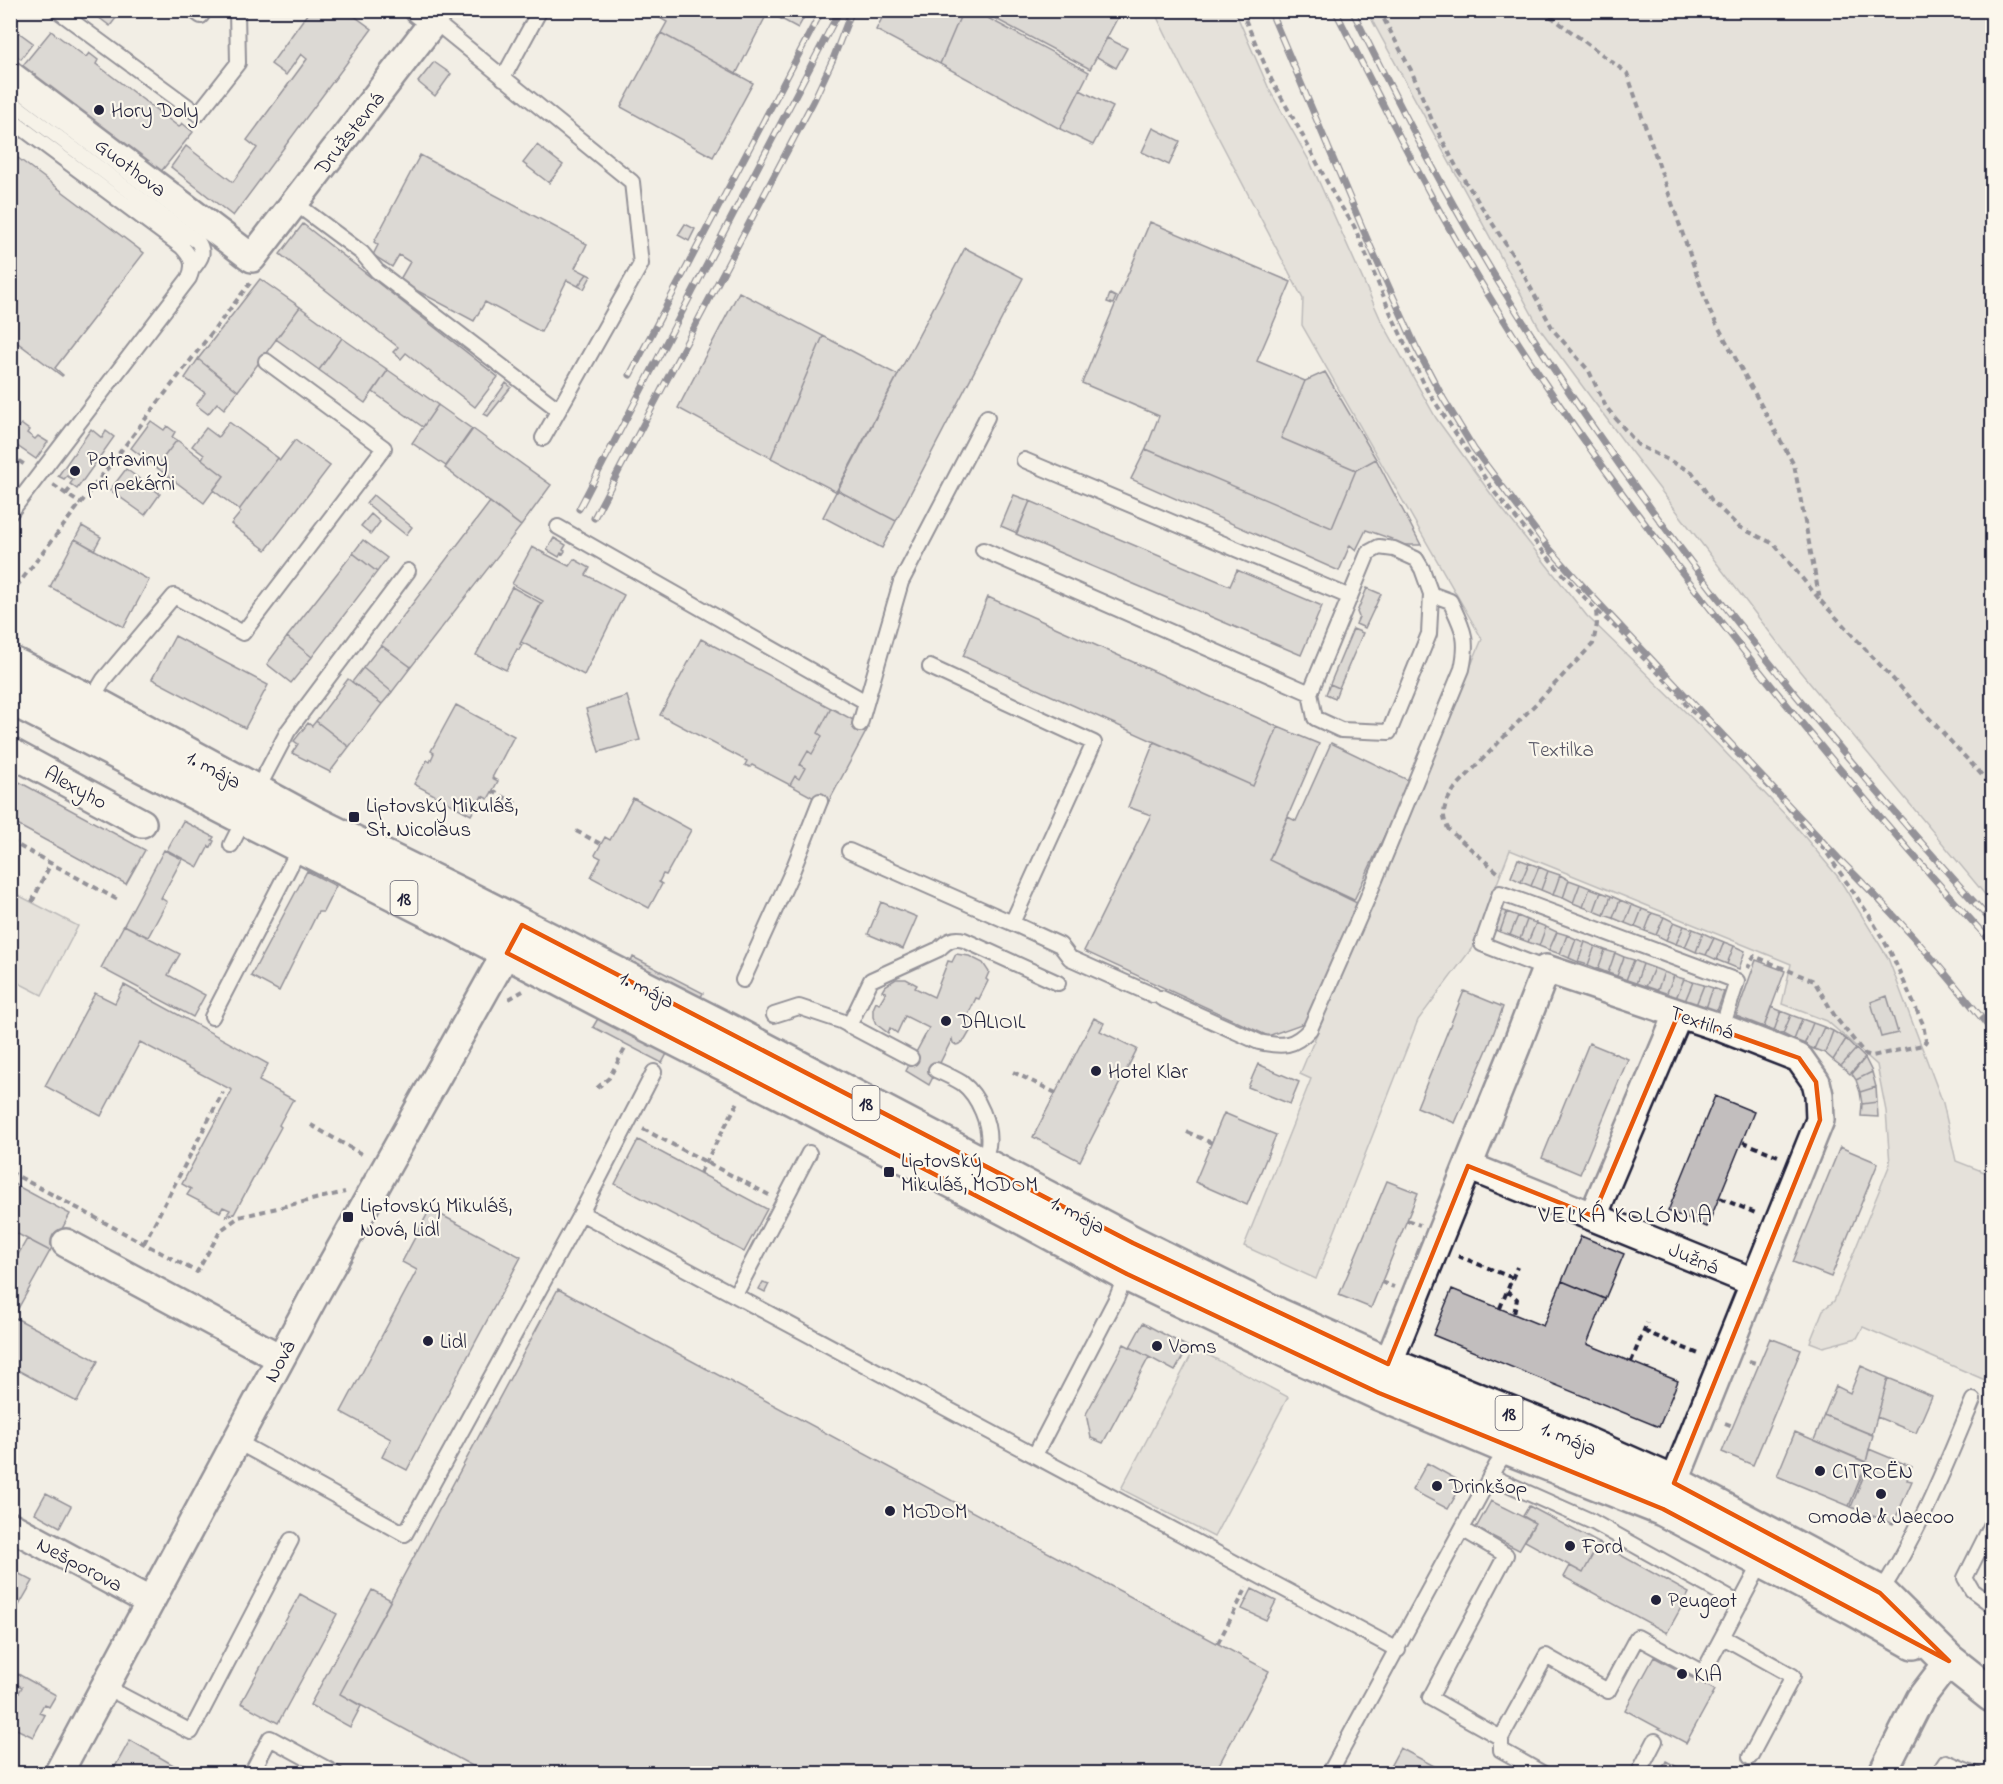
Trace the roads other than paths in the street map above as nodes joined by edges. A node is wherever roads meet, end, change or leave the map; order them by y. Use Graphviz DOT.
graph roads {
  1 [pos="57,10"];
  2 [pos="193,10"];
  3 [pos="205,10"];
  4 [pos="237,10"];
  5 [pos="540,10"];
  6 [pos="426,16"];
  7 [pos="10,75"];
  8 [pos="503,78"];
  9 [pos="10,101"];
  10 [pos="10,119"];
  11 [pos="295,203"];
  12 [pos="194,267"];
  13 [pos="252,270"];
  14 [pos="266,361"];
  15 [pos="559,410"];
  16 [pos="987,417"];
  17 [pos="543,438"];
  18 [pos="1024,460"];
  19 [pos="10,513"];
  20 [pos="558,527"];
  21 [pos="982,550"];
  22 [pos="408,571"];
  23 [pos="1431,594"];
  24 [pos="1350,597"];
  25 [pos="10,663"];
  26 [pos="930,667"];
  27 [pos="1310,693"];
  28 [pos="10,696"];
  29 [pos="866,702"];
  30 [pos="83,716"];
  31 [pos="860,724"];
  32 [pos="10,752"];
  33 [pos="820,801"];
  34 [pos="244,818"];
  35 [pos="142,823"];
  36 [pos="306,834"];
  37 [pos="849,852"];
  38 [pos="1012,923"];
  39 [pos="514,939"];
  40 [pos="1546,969"];
  41 [pos="743,980"];
  42 [pos="1058,982"];
  43 [pos="774,1015"];
  44 [pos="1678,1015"];
  45 [pos="212,1017"];
  46 [pos="849,1026"];
  47 [pos="1722,1029"];
  48 [pos="912,1058"];
  49 [pos="936,1070"];
  50 [pos="654,1072"];
  51 [pos="809,1153"];
  52 [pos="1468,1166"];
  53 [pos="977,1168"];
  54 [pos="580,1213"];
  55 [pos="1593,1216"];
  56 [pos="66,1243"];
  57 [pos="1130,1259"];
  58 [pos="1753,1282"];
  59 [pos="735,1295"];
  60 [pos="280,1358"];
  61 [pos="1388,1364"];
  62 [pos="1973,1400"];
  63 [pos="236,1441"];
  64 [pos="1509,1448"];
  65 [pos="1035,1455"];
  66 [pos="1491,1476"];
  67 [pos="1669,1496"];
  68 [pos="1992,1524"];
  69 [pos="10,1526"];
  70 [pos="1462,1529"];
  71 [pos="291,1540"];
  72 [pos="1763,1560"];
  73 [pos="1880,1593"];
  74 [pos="149,1601"];
  75 [pos="1740,1604"];
  76 [pos="1992,1605"];
  77 [pos="1851,1607"];
  78 [pos="1723,1637"];
  79 [pos="1398,1650"];
  80 [pos="1949,1661"];
  81 [pos="104,1686"];
  82 [pos="1992,1695"];
  83 [pos="1501,1738"];
  84 [pos="1655,1742"];
  85 [pos="1750,1757"];
  86 [pos="58,1773"];
  87 [pos="251,1773"];
  88 [pos="336,1773"];
  89 [pos="1329,1773"];
  90 [pos="1544,1773"];
  91 [pos="1638,1773"];
  92 [pos="1882,1773"];
  93 [pos="1938,1773"];
  94 [pos="1975,1773"];
  1 -- 4 [label="lane"];
  2 -- 3 [label="lane"];
  5 -- 8 [label="lane"];
  6 -- 8 [label="lane"];
  6 -- 11 [label="street, Družstevná"];
  7 -- 13 [label="street, Guothova"];
  8 -- 15 [label="lane"];
  9 -- 12 [label="lane"];
  10 -- 12 [label="lane"];
  11 -- 13 [label="street, Družstevná"];
  11 -- 15 [label="lane"];
  12 -- 19 [label="lane"];
  14 -- 30 [label="lane"];
  15 -- 17 [label="lane"];
  16 -- 29 [label="lane"];
  18 -- 24 [label="lane"];
  20 -- 29 [label="lane"];
  21 -- 27 [label="lane"];
  22 -- 34 [label="lane"];
  23 -- 24 [label="lane"];
  23 -- 27 [label="lane"];
  23 -- 38 [label="lane"];
  24 -- 27 [label="lane"];
  25 -- 30 [label="main road, 1. mája / 18"];
  26 -- 38 [label="lane"];
  28 -- 30 [label="main road, 1. mája / 18"];
  29 -- 31 [label="lane"];
  30 -- 34 [label="main road, 1. mája / 18"];
  32 -- 35 [label="street, Alexyho"];
  33 -- 41 [label="lane"];
  34 -- 36 [label="main road, 1. mája / 18"];
  36 -- 39 [label="main road, 1. mája / 18"];
  36 -- 45 [label="lane"];
  37 -- 38 [label="lane"];
  39 -- 53 [label="main road, 1. mája / 18"];
  39 -- 60 [label="street, Nová"];
  40 -- 44 [label="street, Textilná"];
  40 -- 47 [label="lane"];
  40 -- 52 [label="street"];
  42 -- 46 [label="lane"];
  43 -- 46 [label="lane"];
  44 -- 47 [label="street, Textilná"];
  44 -- 55 [label="street"];
  46 -- 48 [label="lane"];
  47 -- 58 [label="street, Textilná"];
  49 -- 53 [label="lane"];
  50 -- 54 [label="lane"];
  51 -- 59 [label="lane"];
  52 -- 55 [label="street, Južná"];
  52 -- 61 [label="street"];
  53 -- 57 [label="main road, 1. mája / 18"];
  54 -- 59 [label="lane"];
  54 -- 63 [label="lane"];
  55 -- 58 [label="street, Južná"];
  56 -- 60 [label="street"];
  57 -- 61 [label="main road, 1. mája / 18"];
  57 -- 64 [label="main road, 1. mája / 18"];
  57 -- 65 [label="lane"];
  58 -- 67 [label="street, Textilná"];
  59 -- 65 [label="lane"];
  60 -- 63 [label="street, Nová"];
  61 -- 67 [label="main road, 1. mája / 18"];
  62 -- 73 [label="lane"];
  63 -- 74 [label="street, Nová"];
  64 -- 66 [label="lane, 1. mája"];
  64 -- 67 [label="main road, 1. mája / 18"];
  65 -- 79 [label="lane"];
  66 -- 70 [label="lane, 1. mája"];
  66 -- 75 [label="lane"];
  67 -- 72 [label="main road, 1. mája / 18"];
  67 -- 73 [label="main road, 1. mája / 18"];
  68 -- 76 [label="lane"];
  69 -- 74 [label="street, Nešporova"];
  70 -- 79 [label="lane, 1. mája"];
  70 -- 83 [label="lane"];
  71 -- 81 [label="lane"];
  72 -- 75 [label="lane"];
  72 -- 77 [label="main road, 1. mája / 18"];
  73 -- 77 [label="lane"];
  73 -- 80 [label="main road, 1. mája / 18"];
  74 -- 81 [label="street, Nová"];
  75 -- 78 [label="lane"];
  77 -- 80 [label="main road, 1. mája / 18"];
  78 -- 83 [label="lane"];
  78 -- 85 [label="lane"];
  79 -- 89 [label="lane, 1. mája"];
  80 -- 82 [label="main road, 1. mája / 18"];
  80 -- 92 [label="street"];
  81 -- 86 [label="street, Nová"];
  83 -- 90 [label="lane"];
  84 -- 91 [label="lane"];
  87 -- 88 [label="lane"];
  93 -- 94 [label="lane"];
}
